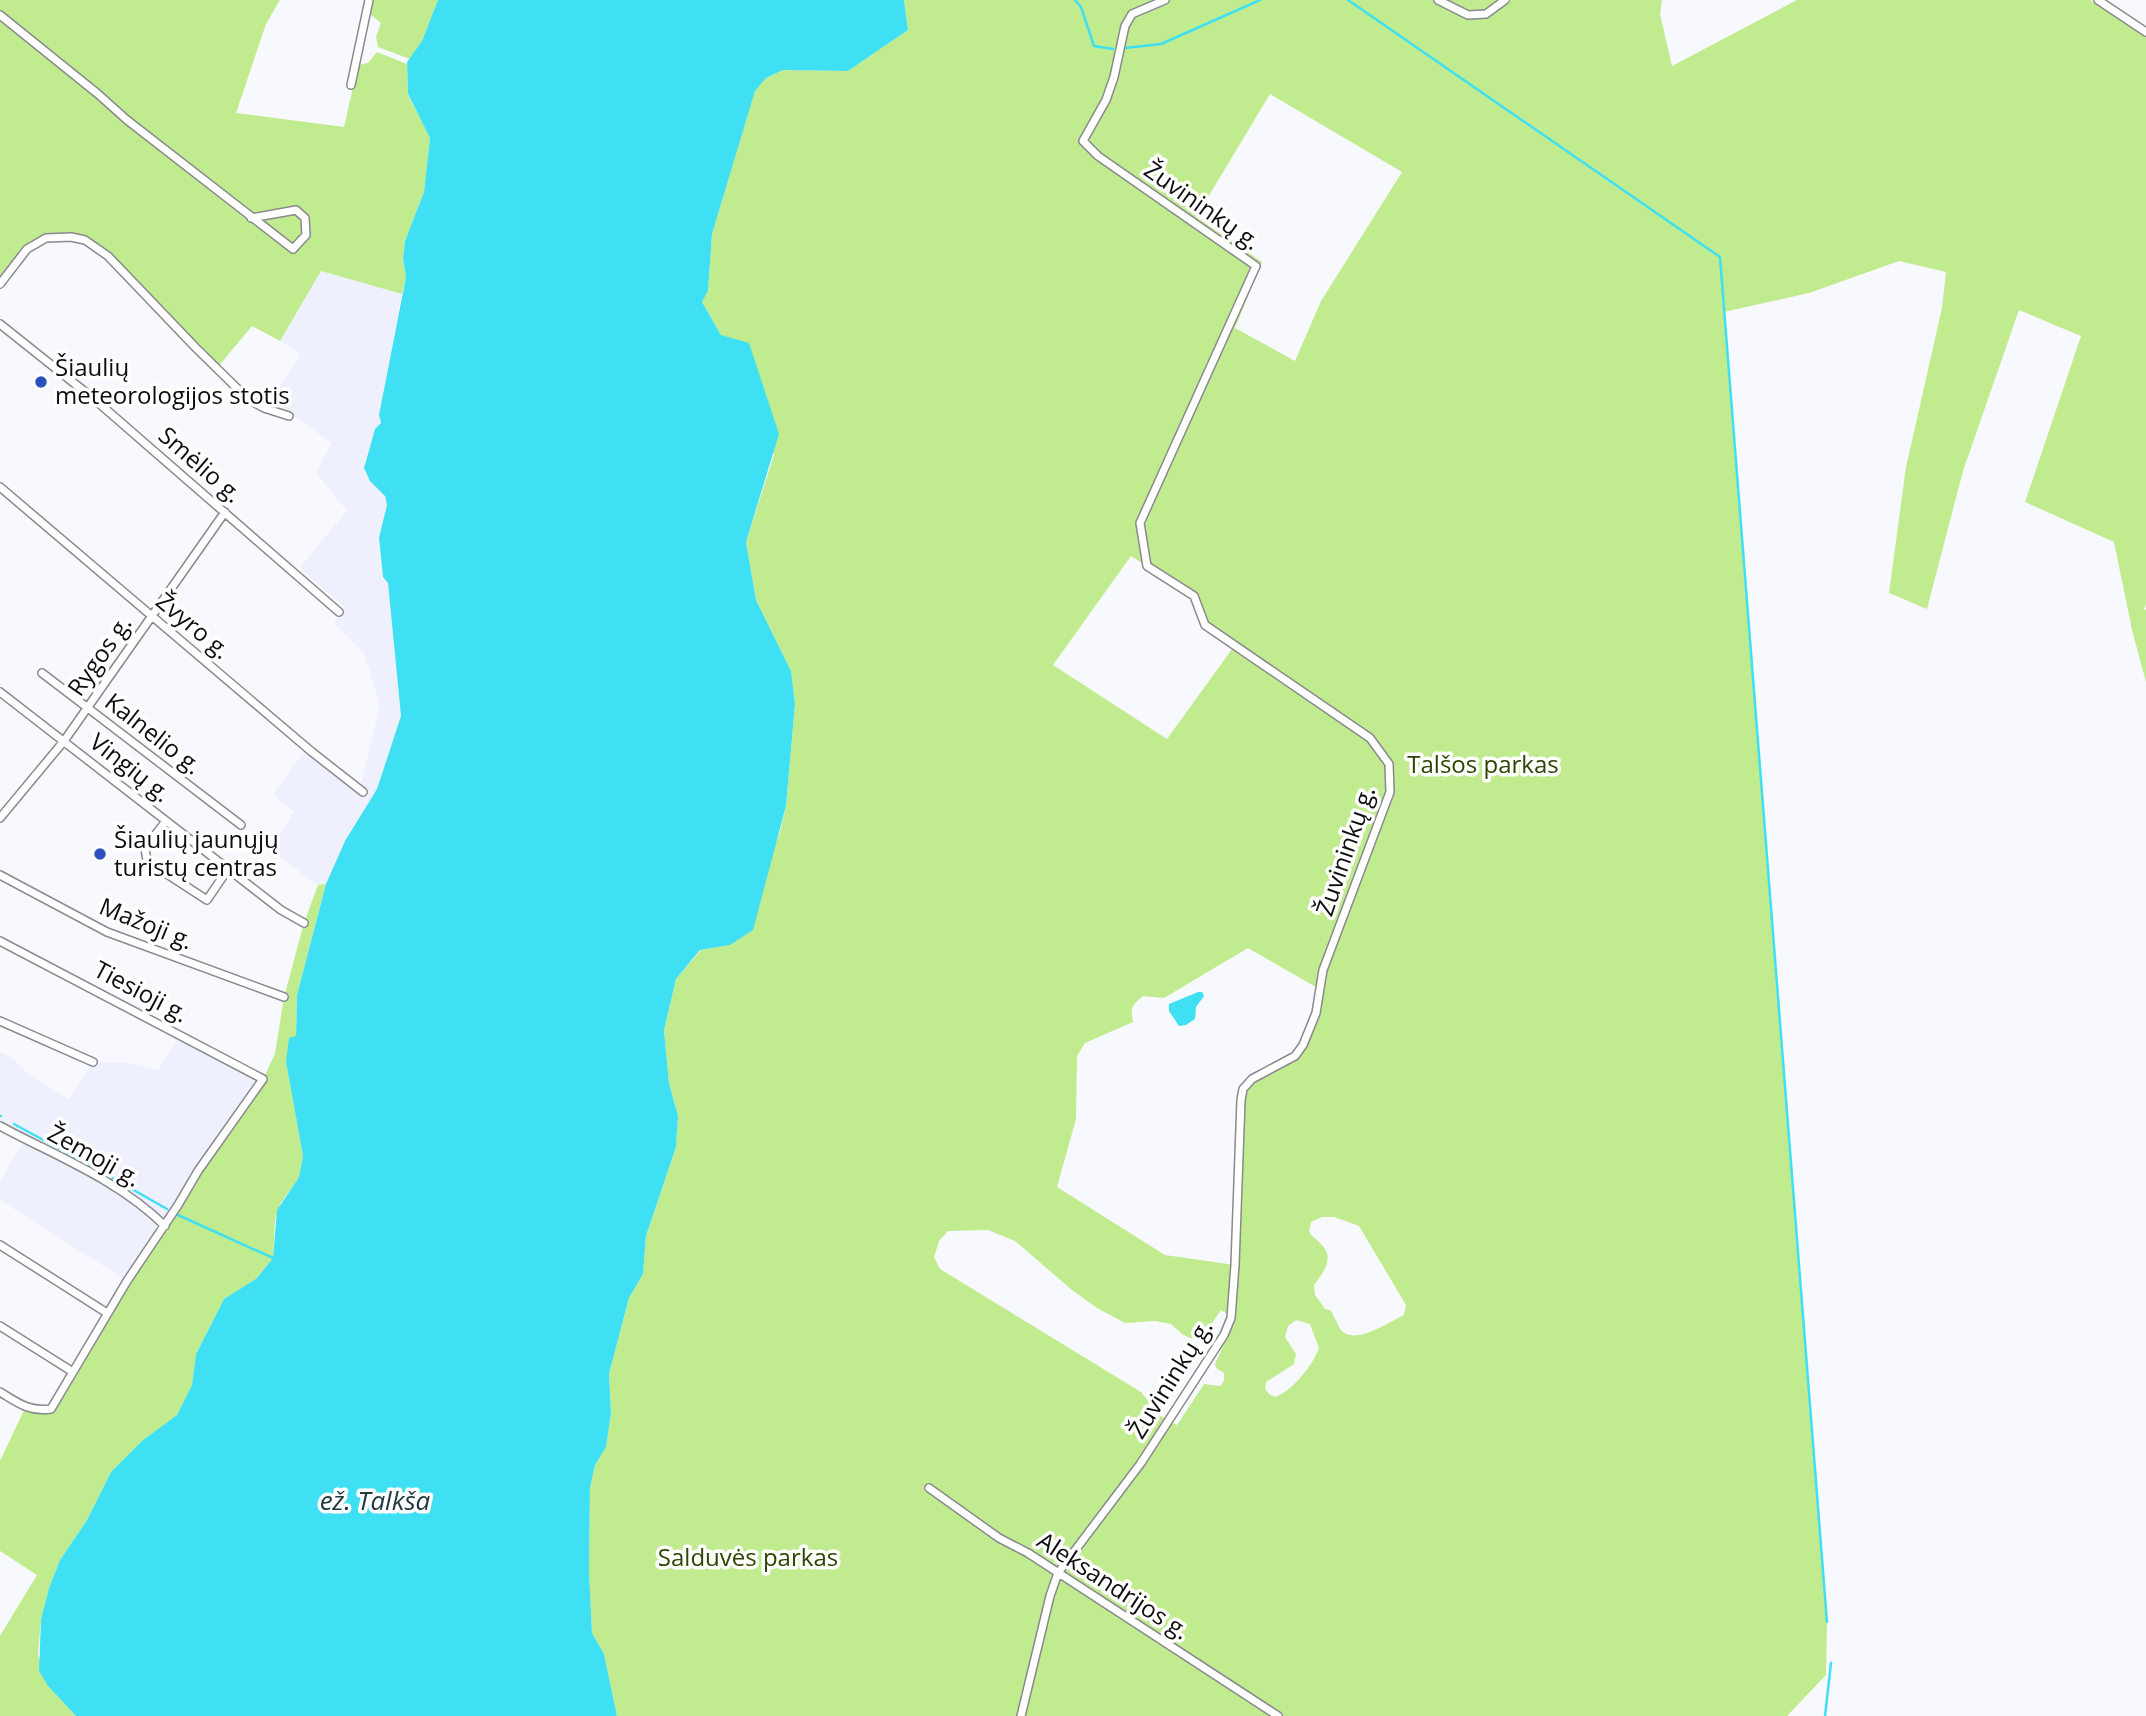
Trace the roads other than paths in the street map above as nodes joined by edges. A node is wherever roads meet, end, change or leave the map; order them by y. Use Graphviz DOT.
graph roads {
  1 [pos="369,0"];
  2 [pos="1165,0"];
  3 [pos="1438,0"];
  4 [pos="1505,0"];
  5 [pos="2098,0"];
  6 [pos="0,15"];
  7 [pos="2146,32"];
  8 [pos="351,85"];
  9 [pos="251,218"];
  10 [pos="0,284"];
  11 [pos="0,324"];
  12 [pos="289,416"];
  13 [pos="0,488"];
  14 [pos="225,512"];
  15 [pos="339,612"];
  16 [pos="151,616"];
  17 [pos="42,673"];
  18 [pos="0,692"];
  19 [pos="88,707"];
  20 [pos="64,741"];
  21 [pos="363,792"];
  22 [pos="4,807"];
  23 [pos="0,818"];
  24 [pos="166,821"];
  25 [pos="241,825"];
  26 [pos="229,869"];
  27 [pos="0,875"];
  28 [pos="304,923"];
  29 [pos="0,941"];
  30 [pos="284,998"];
  31 [pos="0,1021"];
  32 [pos="93,1062"];
  33 [pos="0,1126"];
  34 [pos="165,1226"];
  35 [pos="0,1245"];
  36 [pos="107,1313"];
  37 [pos="0,1326"];
  38 [pos="73,1372"];
  39 [pos="0,1392"];
  40 [pos="929,1488"];
  41 [pos="1058,1573"];
  42 [pos="1021,1716"];
  43 [pos="1278,1716"];
  1 -- 8 [label="street"];
  2 -- 41 [label="street, Žuvininkų g."];
  3 -- 4 [label="street"];
  5 -- 7 [label="street"];
  6 -- 9 [label="street"];
  9 -- 9 [label="street"];
  10 -- 12 [label="street"];
  11 -- 14 [label="street, Smėlio g."];
  13 -- 16 [label="street, Žvyro g."];
  14 -- 15 [label="street, Smėlio g."];
  14 -- 16 [label="street, Rygos g."];
  16 -- 19 [label="street, Rygos g."];
  16 -- 21 [label="street, Žvyro g."];
  17 -- 19 [label="street, Kalnelio g."];
  18 -- 20 [label="street, Vingių g."];
  19 -- 20 [label="street, Rygos g."];
  19 -- 25 [label="street, Kalnelio g."];
  20 -- 22 [label="street, Rygos g."];
  20 -- 24 [label="street, Vingių g."];
  22 -- 23 [label="street, Rygos g."];
  24 -- 26 [label="street, Vingių g."];
  24 -- 26 [label="street"];
  26 -- 28 [label="street, Vingių g."];
  27 -- 30 [label="street, Mažoji g."];
  29 -- 34 [label="street, Tiesioji g."];
  31 -- 32 [label="street"];
  33 -- 34 [label="street, Žemoji g."];
  34 -- 36 [label="street"];
  35 -- 36 [label="street"];
  36 -- 38 [label="street"];
  37 -- 38 [label="street"];
  38 -- 39 [label="street"];
  40 -- 41 [label="street, Aleksandrijos g."];
  41 -- 42 [label="street, Žuvininkų g."];
  41 -- 43 [label="street, Aleksandrijos g."];
}
